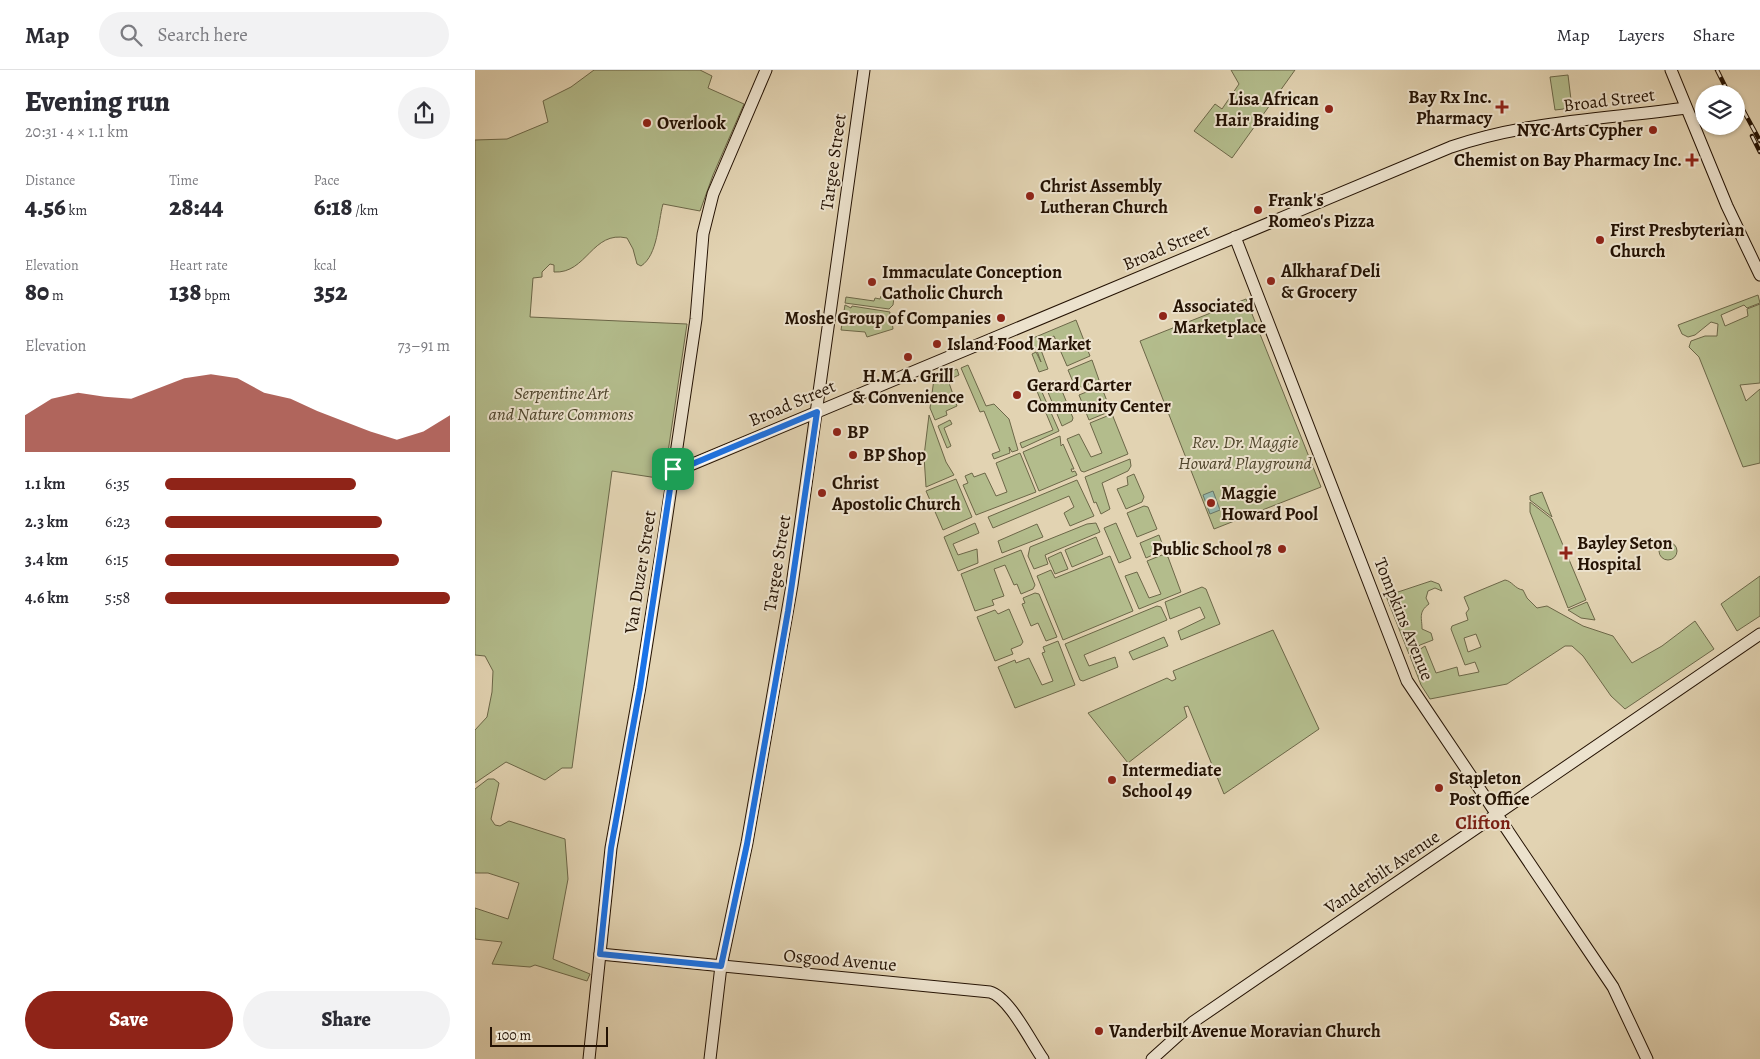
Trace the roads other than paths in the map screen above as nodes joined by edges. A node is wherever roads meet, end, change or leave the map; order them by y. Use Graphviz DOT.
graph roads {
  1 [pos="766,70"];
  2 [pos="863,70"];
  3 [pos="1671,70"];
  4 [pos="1687,108"];
  5 [pos="1235,236"];
  6 [pos="1760,275"];
  7 [pos="817,412"];
  8 [pos="673,469"];
  9 [pos="1760,634"];
  10 [pos="1496,815"];
  11 [pos="600,954"];
  12 [pos="721,966"];
  13 [pos="589,1059"];
  14 [pos="710,1059"];
  15 [pos="1043,1059"];
  16 [pos="1151,1059"];
  17 [pos="1647,1059"];
  1 -- 8 [label="street, Van Duzer Street"];
  2 -- 7 [label="street, Targee Street"];
  3 -- 4 [label="street"];
  4 -- 5 [label="street, Broad Street"];
  4 -- 6 [label="street"];
  5 -- 7 [label="street, Broad Street"];
  5 -- 10 [label="street, Tompkins Avenue"];
  7 -- 8 [label="street, Broad Street"];
  7 -- 12 [label="street, Targee Street"];
  8 -- 11 [label="street, Van Duzer Street"];
  9 -- 10 [label="street, Vanderbilt Avenue"];
  10 -- 16 [label="street, Vanderbilt Avenue"];
  10 -- 17 [label="street, Tompkins Avenue"];
  11 -- 12 [label="street, Osgood Avenue"];
  11 -- 13 [label="street, Van Duzer Street"];
  12 -- 14 [label="street, Targee Street"];
  12 -- 15 [label="street, Osgood Avenue"];
}
